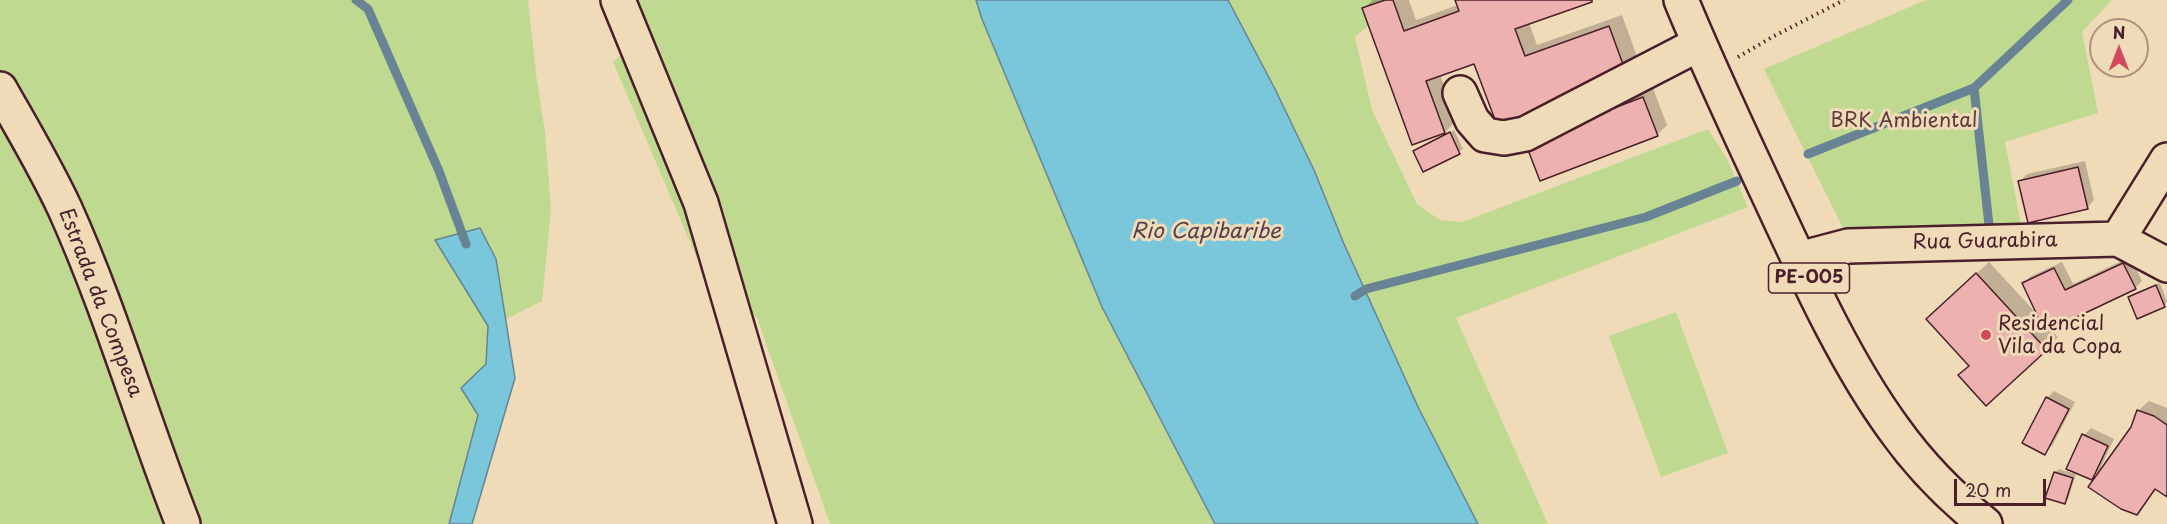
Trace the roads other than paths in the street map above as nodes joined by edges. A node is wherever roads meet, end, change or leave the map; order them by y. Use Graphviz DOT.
graph roads {
  1 [pos="618,0"];
  2 [pos="1681,0"];
  3 [pos="1705,59"];
  4 [pos="0,89"];
  5 [pos="1460,93"];
  6 [pos="2167,160"];
  7 [pos="2118,239"];
  8 [pos="1799,259"];
  9 [pos="2167,265"];
  10 [pos="183,524"];
  11 [pos="795,524"];
  12 [pos="1985,524"];
  1 -- 11 [label="street"];
  2 -- 3 [label="street, PE-005"];
  3 -- 5 [label="street"];
  3 -- 8 [label="street, PE-005"];
  4 -- 10 [label="street, Estrada da Compesa"];
  6 -- 7 [label="street"];
  7 -- 8 [label="street, Rua Guarabira"];
  7 -- 9 [label="street, Rua Guarabira"];
  8 -- 12 [label="street, PE-005"];
}
